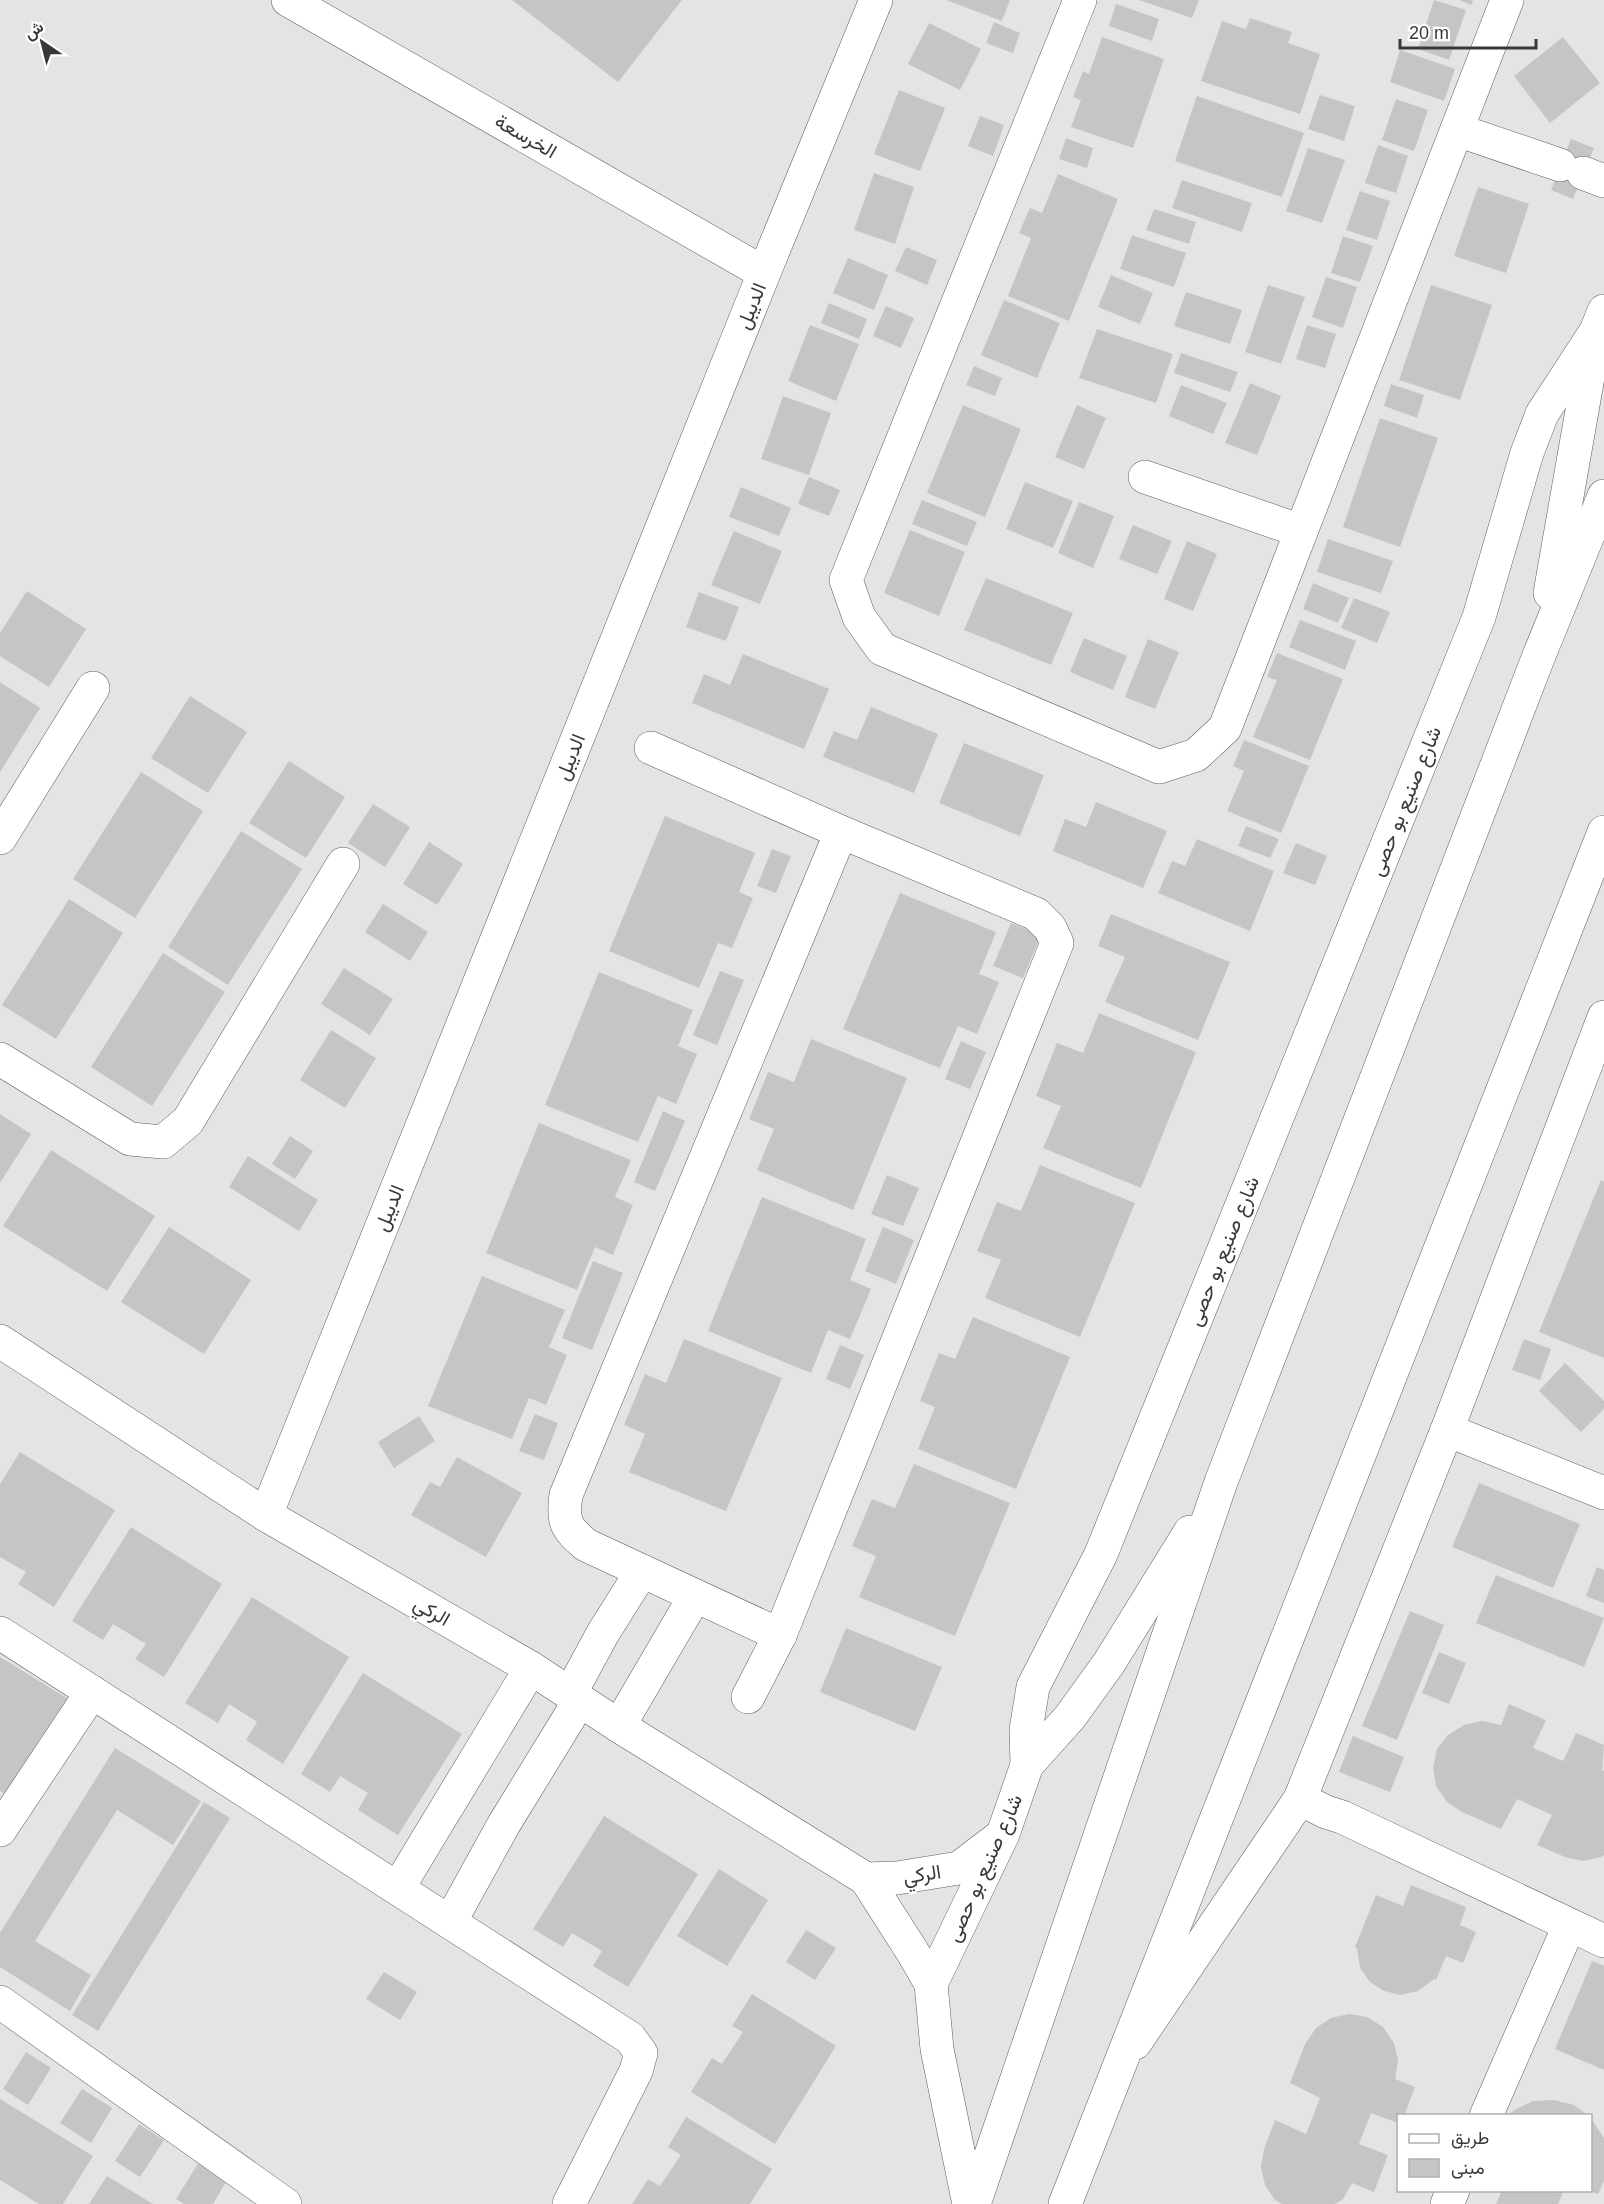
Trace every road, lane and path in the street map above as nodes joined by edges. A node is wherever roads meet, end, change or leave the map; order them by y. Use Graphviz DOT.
graph roads {
  1 [pos="288,0"];
  2 [pos="876,0"];
  3 [pos="1080,0"];
  4 [pos="1507,0"];
  5 [pos="1457,130"];
  6 [pos="1582,173"];
  7 [pos="764,273"];
  8 [pos="1600,321"];
  9 [pos="1145,477"];
  10 [pos="1604,496"];
  11 [pos="1302,531"];
  12 [pos="1539,658"];
  13 [pos="93,688"];
  14 [pos="651,748"];
  15 [pos="841,832"];
  16 [pos="1604,832"];
  17 [pos="0,838"];
  18 [pos="343,864"];
  19 [pos="1604,1017"];
  20 [pos="0,1059"];
  21 [pos="0,1341"];
  22 [pos="1448,1430"];
  23 [pos="1221,1482"];
  24 [pos="1604,1493"];
  25 [pos="266,1515"];
  26 [pos="642,1572"];
  27 [pos="695,1596"];
  28 [pos="0,1634"];
  29 [pos="780,1635"];
  30 [pos="531,1668"];
  31 [pos="92,1692"];
  32 [pos="748,1696"];
  33 [pos="575,1697"];
  34 [pos="619,1726"];
  35 [pos="1027,1765"];
  36 [pos="1300,1799"];
  37 [pos="0,1830"];
  38 [pos="1003,1834"];
  39 [pos="866,1880"];
  40 [pos="398,1888"];
  41 [pos="450,1922"];
  42 [pos="1569,1926"];
  43 [pos="1604,1941"];
  44 [pos="931,1984"];
  45 [pos="0,2002"];
  46 [pos="1117,2070"];
  47 [pos="1486,2114"];
  48 [pos="285,2204"];
  49 [pos="569,2204"];
  50 [pos="969,2204"];
  51 [pos="974,2204"];
  52 [pos="1065,2204"];
  1 -- 7 [label="street, الخرسعة"];
  2 -- 7 [label="street, الديبل"];
  3 -- 11 [label="street"];
  4 -- 5 [label="street"];
  5 -- 6 [label="street"];
  5 -- 11 [label="street"];
  7 -- 25 [label="street, الديبل"];
  8 -- 12 [label="street"];
  8 -- 35 [label="street, شارع صنيع بو حصى"];
  9 -- 11 [label="street"];
  10 -- 12 [label="street"];
  12 -- 23 [label="street"];
  13 -- 17 [label="street"];
  14 -- 15 [label="street"];
  15 -- 26 [label="street"];
  15 -- 29 [label="street"];
  16 -- 46 [label="street"];
  18 -- 20 [label="street"];
  19 -- 22 [label="street"];
  21 -- 25 [label="street, الركي"];
  22 -- 24 [label="street"];
  22 -- 36 [label="street"];
  23 -- 35 [label="street"];
  23 -- 51 [label="street"];
  25 -- 30 [label="street, الركي"];
  26 -- 27 [label="street"];
  26 -- 33 [label="street"];
  27 -- 29 [label="street"];
  27 -- 34 [label="street"];
  28 -- 31 [label="street"];
  29 -- 32 [label="street"];
  30 -- 33 [label="street, الركي"];
  30 -- 40 [label="street"];
  31 -- 37 [label="street"];
  31 -- 40 [label="street"];
  33 -- 34 [label="street, الركي"];
  33 -- 41 [label="street"];
  34 -- 39 [label="street, الركي"];
  35 -- 38 [label="street, شارع صنيع بو حصى"];
  36 -- 42 [label="street"];
  36 -- 46 [label="street"];
  38 -- 39 [label="street, الركي"];
  38 -- 44 [label="street, شارع صنيع بو حصى"];
  39 -- 44 [label="street, الركي"];
  40 -- 41 [label="street"];
  41 -- 49 [label="street"];
  42 -- 43 [label="street"];
  42 -- 47 [label="street"];
  44 -- 50 [label="street"];
  45 -- 48 [label="street"];
  46 -- 52 [label="street"];
}
